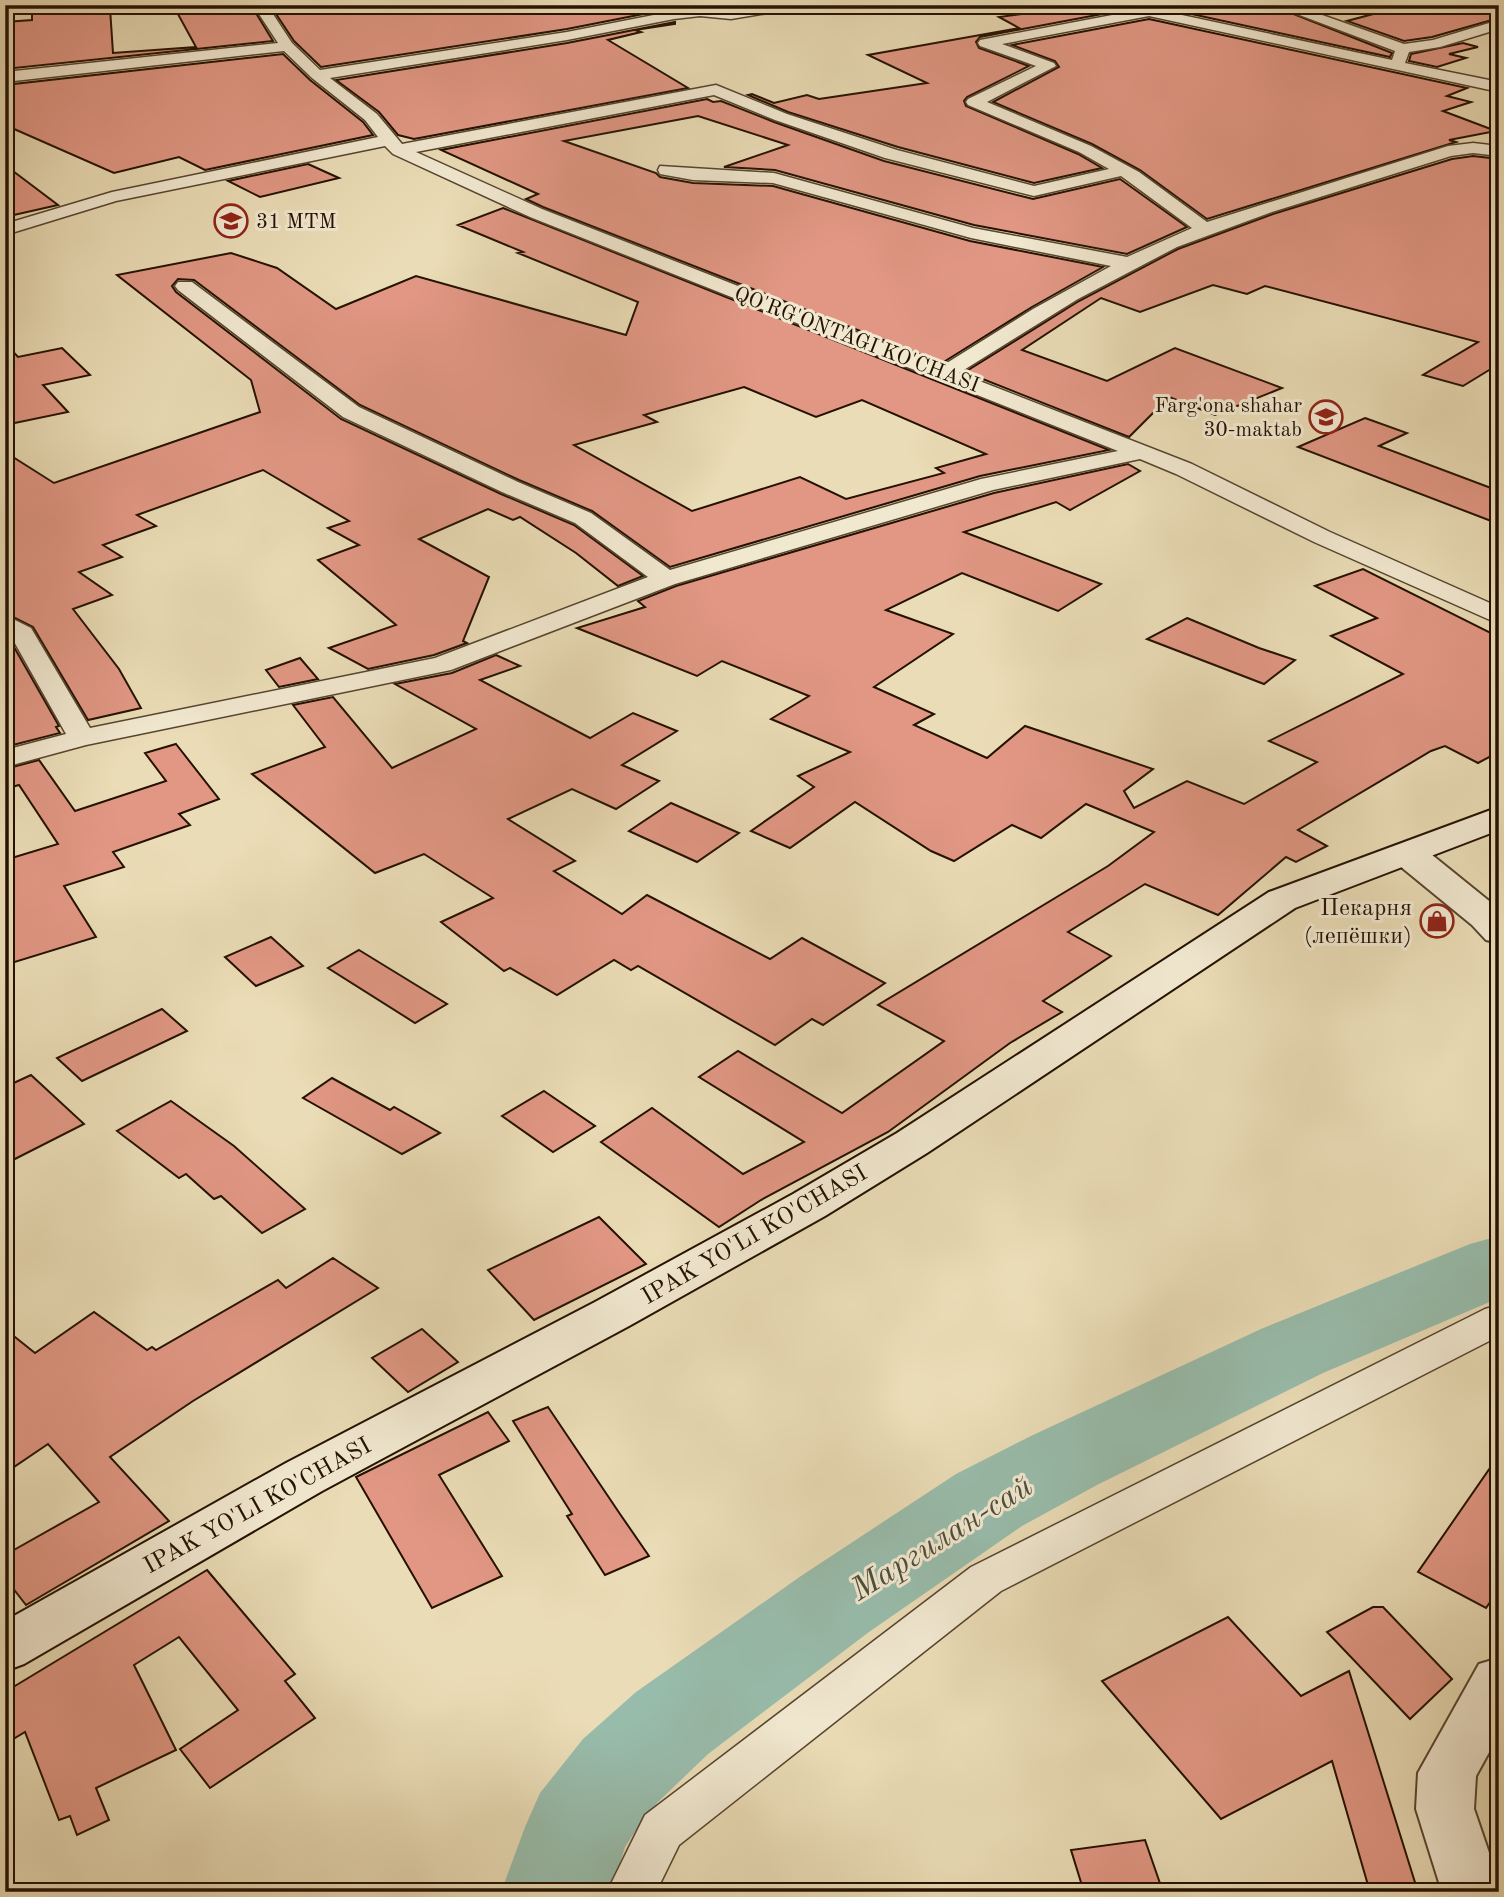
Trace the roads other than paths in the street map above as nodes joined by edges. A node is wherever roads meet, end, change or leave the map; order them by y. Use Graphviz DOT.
graph roads {
  1 [pos="260,5"];
  2 [pos="792,5"];
  3 [pos="1280,5"];
  4 [pos="1499,24"];
  5 [pos="287,46"];
  6 [pos="1403,49"];
  7 [pos="1397,66"];
  8 [pos="317,75"];
  9 [pos="5,77"];
  10 [pos="1499,88"];
  11 [pos="393,145"];
  12 [pos="1499,151"];
  13 [pos="666,170"];
  14 [pos="1123,171"];
  15 [pos="1205,229"];
  16 [pos="5,230"];
  17 [pos="1127,263"];
  18 [pos="185,286"];
  19 [pos="945,373"];
  20 [pos="1143,452"];
  21 [pos="666,579"];
  22 [pos="1499,616"];
  23 [pos="5,623"];
  24 [pos="82,738"];
  25 [pos="5,759"];
  26 [pos="1499,818"];
  27 [pos="1408,854"];
  28 [pos="1499,932"];
  29 [pos="1499,1319"];
  30 [pos="5,1648"];
  31 [pos="1499,1681"];
  32 [pos="631,1892"];
  33 [pos="1472,1892"];
  1 -- 5 [label="street, QO'RG'ONTAGI KO'CHASI"];
  2 -- 8 [label="street"];
  3 -- 6 [label="street"];
  4 -- 6 [label="street"];
  5 -- 8 [label="street, QO'RG'ONTAGI KO'CHASI"];
  5 -- 9 [label="street"];
  6 -- 7 [label="street"];
  7 -- 10 [label="street"];
  7 -- 14 [label="street"];
  8 -- 11 [label="street, QO'RG'ONTAGI KO'CHASI"];
  11 -- 14 [label="street"];
  11 -- 16 [label="street"];
  11 -- 19 [label="street, QO'RG'ONTAGI KO'CHASI"];
  12 -- 15 [label="street"];
  13 -- 17 [label="street"];
  14 -- 15 [label="street"];
  15 -- 17 [label="street"];
  17 -- 19 [label="street"];
  18 -- 21 [label="street"];
  19 -- 20 [label="street, QO'RG'ONTAGI KO'CHASI"];
  20 -- 21 [label="street"];
  20 -- 22 [label="street, QO'RG'ONTAGI KO'CHASI"];
  21 -- 24 [label="street"];
  23 -- 24 [label="street"];
  24 -- 25 [label="street"];
  26 -- 27 [label="main road, IPAK YO'LI KO'CHASI"];
  27 -- 28 [label="main road"];
  27 -- 30 [label="main road, IPAK YO'LI KO'CHASI"];
  29 -- 32 [label="street"];
  31 -- 33 [label="main road"];
}
